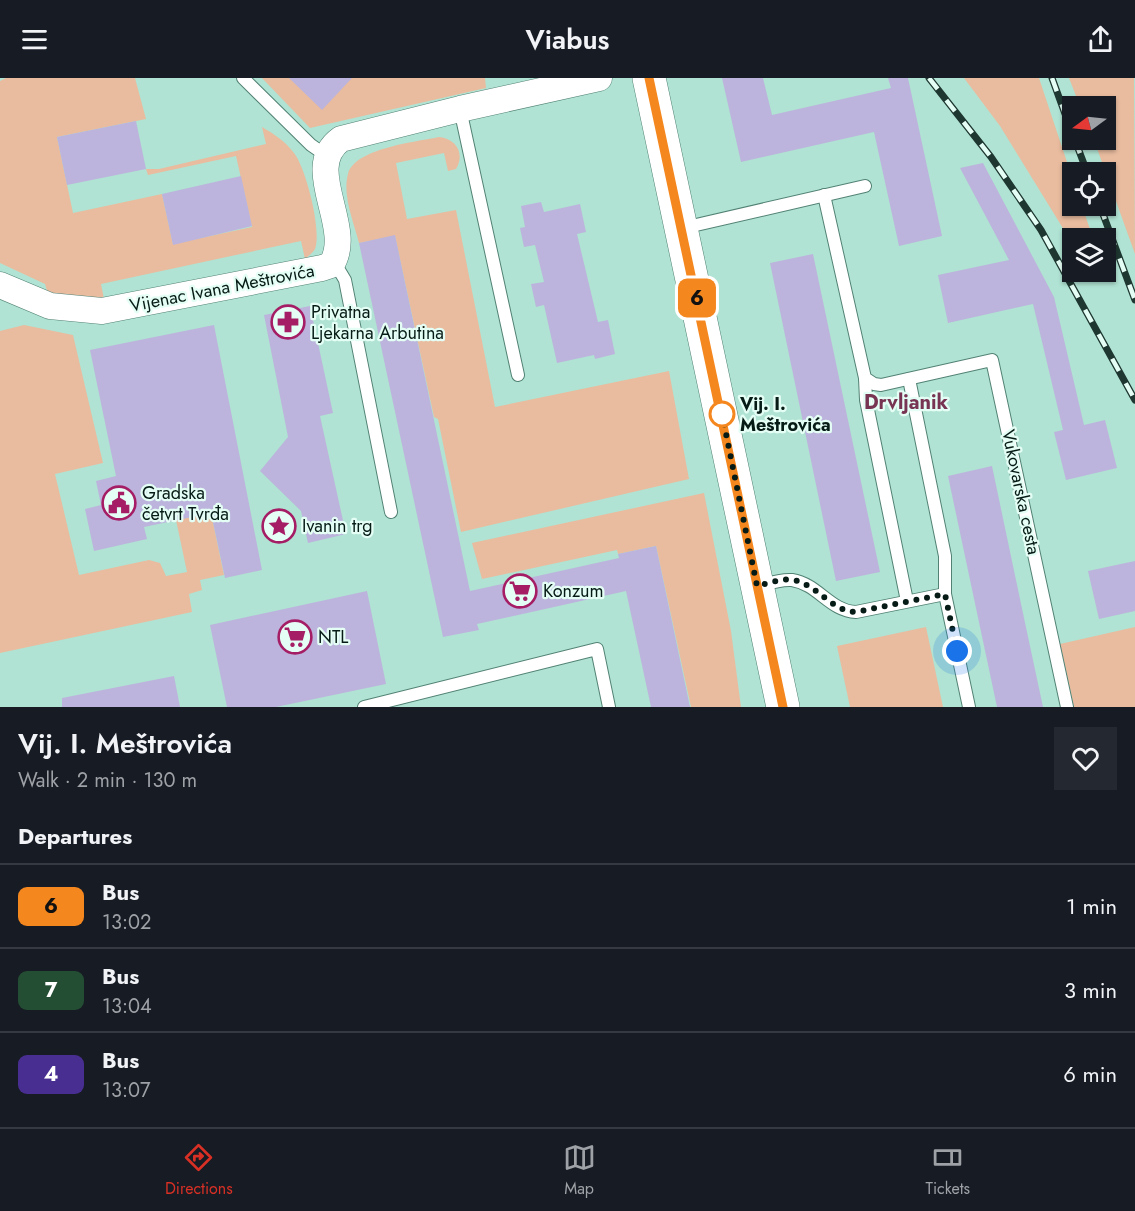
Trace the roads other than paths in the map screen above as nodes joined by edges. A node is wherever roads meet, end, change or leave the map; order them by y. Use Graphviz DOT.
graph roads {
  1 [pos="243,78"];
  2 [pos="599,78"];
  3 [pos="650,78"];
  4 [pos="497,89"];
  5 [pos="460,109"];
  6 [pos="327,156"];
  7 [pos="865,186"];
  8 [pos="824,195"];
  9 [pos="682,228"];
  10 [pos="331,265"];
  11 [pos="0,285"];
  12 [pos="518,375"];
  13 [pos="865,378"];
  14 [pos="909,379"];
  15 [pos="391,512"];
  16 [pos="757,586"];
  17 [pos="945,594"];
  18 [pos="908,601"];
  19 [pos="364,707"];
  20 [pos="609,707"];
  21 [pos="783,707"];
  22 [pos="969,707"];
  23 [pos="1067,707"];
  1 -- 6 [label="lane"];
  2 -- 4 [label="street"];
  3 -- 9 [label="main road"];
  4 -- 5 [label="street"];
  5 -- 6 [label="street"];
  5 -- 12 [label="lane"];
  6 -- 10 [label="street, Vijenac Ivana Meštrovića"];
  7 -- 8 [label="lane"];
  8 -- 9 [label="lane"];
  8 -- 13 [label="lane"];
  9 -- 16 [label="main road"];
  10 -- 11 [label="street, Vijenac Ivana Meštrovića"];
  10 -- 15 [label="lane"];
  13 -- 14 [label="lane, Vukovarska cesta"];
  13 -- 18 [label="lane"];
  14 -- 17 [label="lane"];
  14 -- 23 [label="lane, Vukovarska cesta"];
  16 -- 18 [label="lane"];
  16 -- 21 [label="main road"];
  17 -- 18 [label="lane"];
  17 -- 22 [label="lane"];
  19 -- 20 [label="lane"];
}
